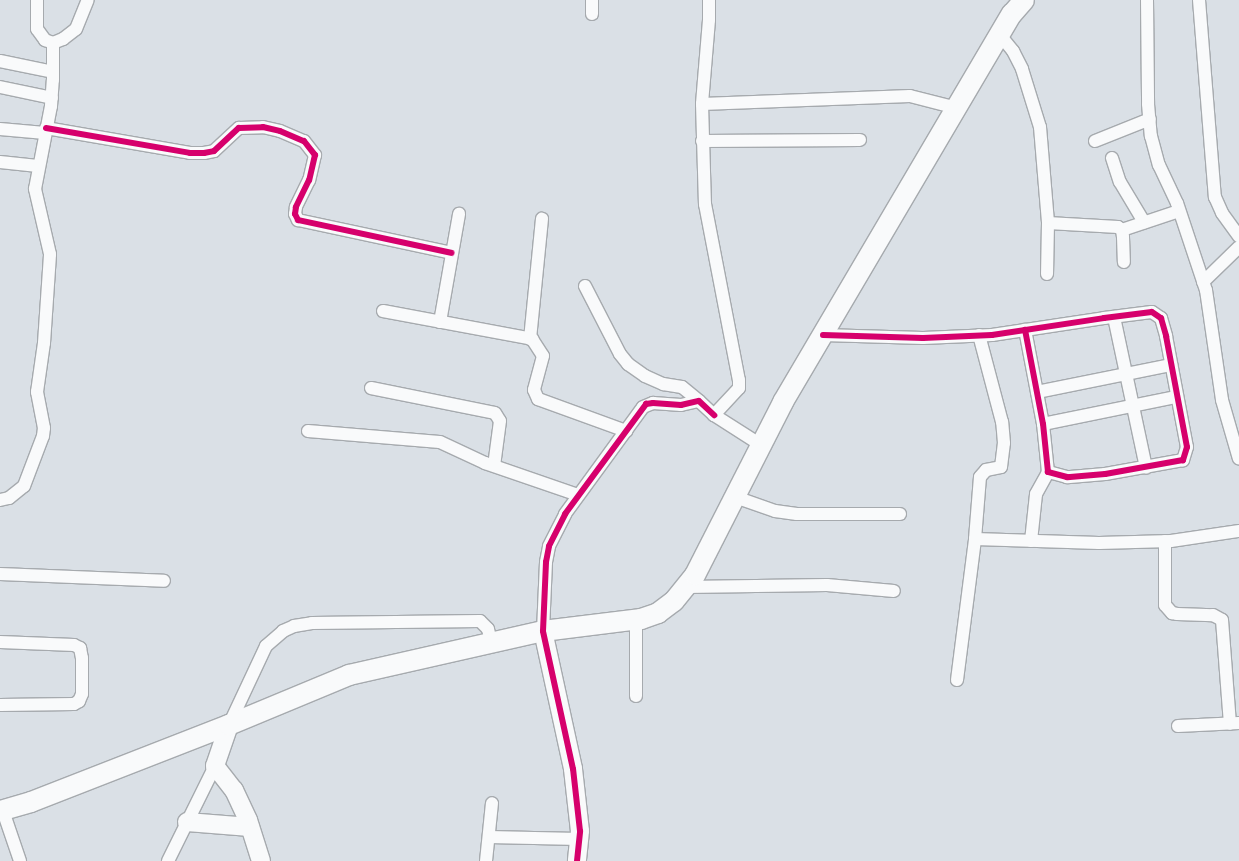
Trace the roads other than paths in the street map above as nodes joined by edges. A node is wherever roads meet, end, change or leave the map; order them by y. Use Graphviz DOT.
graph roads {
  1 [pos="37,0"];
  2 [pos="88,0"];
  3 [pos="592,0"];
  4 [pos="709,0"];
  5 [pos="1024,0"];
  6 [pos="1147,0"];
  7 [pos="1199,0"];
  8 [pos="592,14"];
  9 [pos="1000,35"];
  10 [pos="53,43"];
  11 [pos="0,61"];
  12 [pos="53,72"];
  13 [pos="0,87"];
  14 [pos="52,98"];
  15 [pos="702,104"];
  16 [pos="957,108"];
  17 [pos="1150,119"];
  18 [pos="0,129"];
  19 [pos="46,130"];
  20 [pos="860,140"];
  21 [pos="702,141"];
  22 [pos="1095,141"];
  23 [pos="1112,158"];
  24 [pos="0,162"];
  25 [pos="38,166"];
  26 [pos="1180,211"];
  27 [pos="459,214"];
  28 [pos="542,218"];
  29 [pos="1144,222"];
  30 [pos="1048,223"];
  31 [pos="1122,230"];
  32 [pos="1239,236"];
  33 [pos="1234,251"];
  34 [pos="452,253"];
  35 [pos="1124,262"];
  36 [pos="1047,274"];
  37 [pos="1203,282"];
  38 [pos="585,286"];
  39 [pos="383,311"];
  40 [pos="1114,316"];
  41 [pos="440,322"];
  42 [pos="1025,330"];
  43 [pos="823,335"];
  44 [pos="979,335"];
  45 [pos="530,339"];
  46 [pos="1171,365"];
  47 [pos="1126,375"];
  48 [pos="371,388"];
  49 [pos="1037,392"];
  50 [pos="1176,397"];
  51 [pos="698,401"];
  52 [pos="1133,407"];
  53 [pos="714,415"];
  54 [pos="1043,424"];
  55 [pos="308,431"];
  56 [pos="626,431"];
  57 [pos="761,445"];
  58 [pos="1239,459"];
  59 [pos="494,466"];
  60 [pos="1146,468"];
  61 [pos="1048,472"];
  62 [pos="578,495"];
  63 [pos="735,498"];
  64 [pos="0,500"];
  65 [pos="900,514"];
  66 [pos="1239,531"];
  67 [pos="976,539"];
  68 [pos="1031,541"];
  69 [pos="1165,541"];
  70 [pos="0,574"];
  71 [pos="164,581"];
  72 [pos="685,587"];
  73 [pos="894,591"];
  74 [pos="636,620"];
  75 [pos="543,632"];
  76 [pos="0,642"];
  77 [pos="491,642"];
  78 [pos="957,680"];
  79 [pos="636,696"];
  80 [pos="0,705"];
  81 [pos="1234,723"];
  82 [pos="229,725"];
  83 [pos="1178,726"];
  84 [pos="214,766"];
  85 [pos="492,803"];
  86 [pos="1,811"];
  87 [pos="187,822"];
  88 [pos="250,827"];
  89 [pos="489,838"];
  90 [pos="579,839"];
  91 [pos="20,861"];
  92 [pos="168,861"];
  93 [pos="261,861"];
  94 [pos="486,861"];
  95 [pos="576,861"];
  1 -- 10 [label="street"];
  2 -- 10 [label="street"];
  3 -- 8 [label="street"];
  4 -- 15 [label="street"];
  5 -- 9 [label="main road"];
  6 -- 17 [label="street"];
  7 -- 32 [label="street"];
  9 -- 16 [label="main road"];
  9 -- 30 [label="street"];
  10 -- 12 [label="street"];
  11 -- 12 [label="street"];
  12 -- 14 [label="street"];
  13 -- 14 [label="street"];
  14 -- 19 [label="street"];
  15 -- 16 [label="street"];
  15 -- 21 [label="street"];
  16 -- 43 [label="main road"];
  17 -- 22 [label="street"];
  17 -- 26 [label="street"];
  18 -- 19 [label="street"];
  19 -- 25 [label="street"];
  19 -- 34 [label="street"];
  20 -- 21 [label="street"];
  21 -- 53 [label="street"];
  23 -- 29 [label="street"];
  24 -- 25 [label="street"];
  25 -- 64 [label="street"];
  26 -- 29 [label="street"];
  26 -- 37 [label="street"];
  27 -- 34 [label="street"];
  28 -- 45 [label="street"];
  29 -- 31 [label="street"];
  30 -- 31 [label="street"];
  30 -- 36 [label="street"];
  31 -- 35 [label="street"];
  33 -- 37 [label="street"];
  34 -- 41 [label="street"];
  37 -- 58 [label="street"];
  38 -- 51 [label="street"];
  39 -- 41 [label="street"];
  40 -- 42 [label="street"];
  40 -- 46 [label="street"];
  40 -- 47 [label="street"];
  41 -- 45 [label="street"];
  42 -- 44 [label="street"];
  42 -- 49 [label="street"];
  43 -- 44 [label="street"];
  43 -- 57 [label="main road"];
  44 -- 67 [label="street"];
  45 -- 56 [label="street"];
  46 -- 47 [label="street"];
  46 -- 50 [label="street"];
  47 -- 49 [label="street"];
  47 -- 52 [label="street"];
  48 -- 59 [label="street"];
  49 -- 54 [label="street"];
  50 -- 52 [label="street"];
  50 -- 60 [label="street"];
  51 -- 53 [label="street"];
  51 -- 56 [label="street"];
  52 -- 54 [label="street"];
  52 -- 60 [label="street"];
  53 -- 57 [label="street"];
  54 -- 61 [label="street"];
  55 -- 59 [label="street"];
  56 -- 62 [label="street"];
  57 -- 63 [label="main road"];
  59 -- 62 [label="street"];
  60 -- 61 [label="street"];
  61 -- 68 [label="street"];
  62 -- 75 [label="street"];
  63 -- 65 [label="street"];
  63 -- 72 [label="main road"];
  66 -- 69 [label="street"];
  67 -- 68 [label="street"];
  67 -- 78 [label="street"];
  68 -- 69 [label="street"];
  69 -- 81 [label="street"];
  70 -- 71 [label="street"];
  72 -- 73 [label="street"];
  72 -- 74 [label="main road"];
  74 -- 75 [label="main road"];
  74 -- 79 [label="street"];
  75 -- 77 [label="main road"];
  75 -- 90 [label="street"];
  76 -- 80 [label="street"];
  77 -- 82 [label="main road"];
  77 -- 82 [label="street"];
  81 -- 83 [label="street"];
  82 -- 84 [label="street"];
  82 -- 86 [label="main road"];
  84 -- 87 [label="street"];
  84 -- 88 [label="street"];
  85 -- 89 [label="street"];
  86 -- 91 [label="street"];
  87 -- 88 [label="street"];
  87 -- 92 [label="street"];
  88 -- 93 [label="street"];
  89 -- 90 [label="street"];
  89 -- 94 [label="street"];
  90 -- 95 [label="street"];
}
